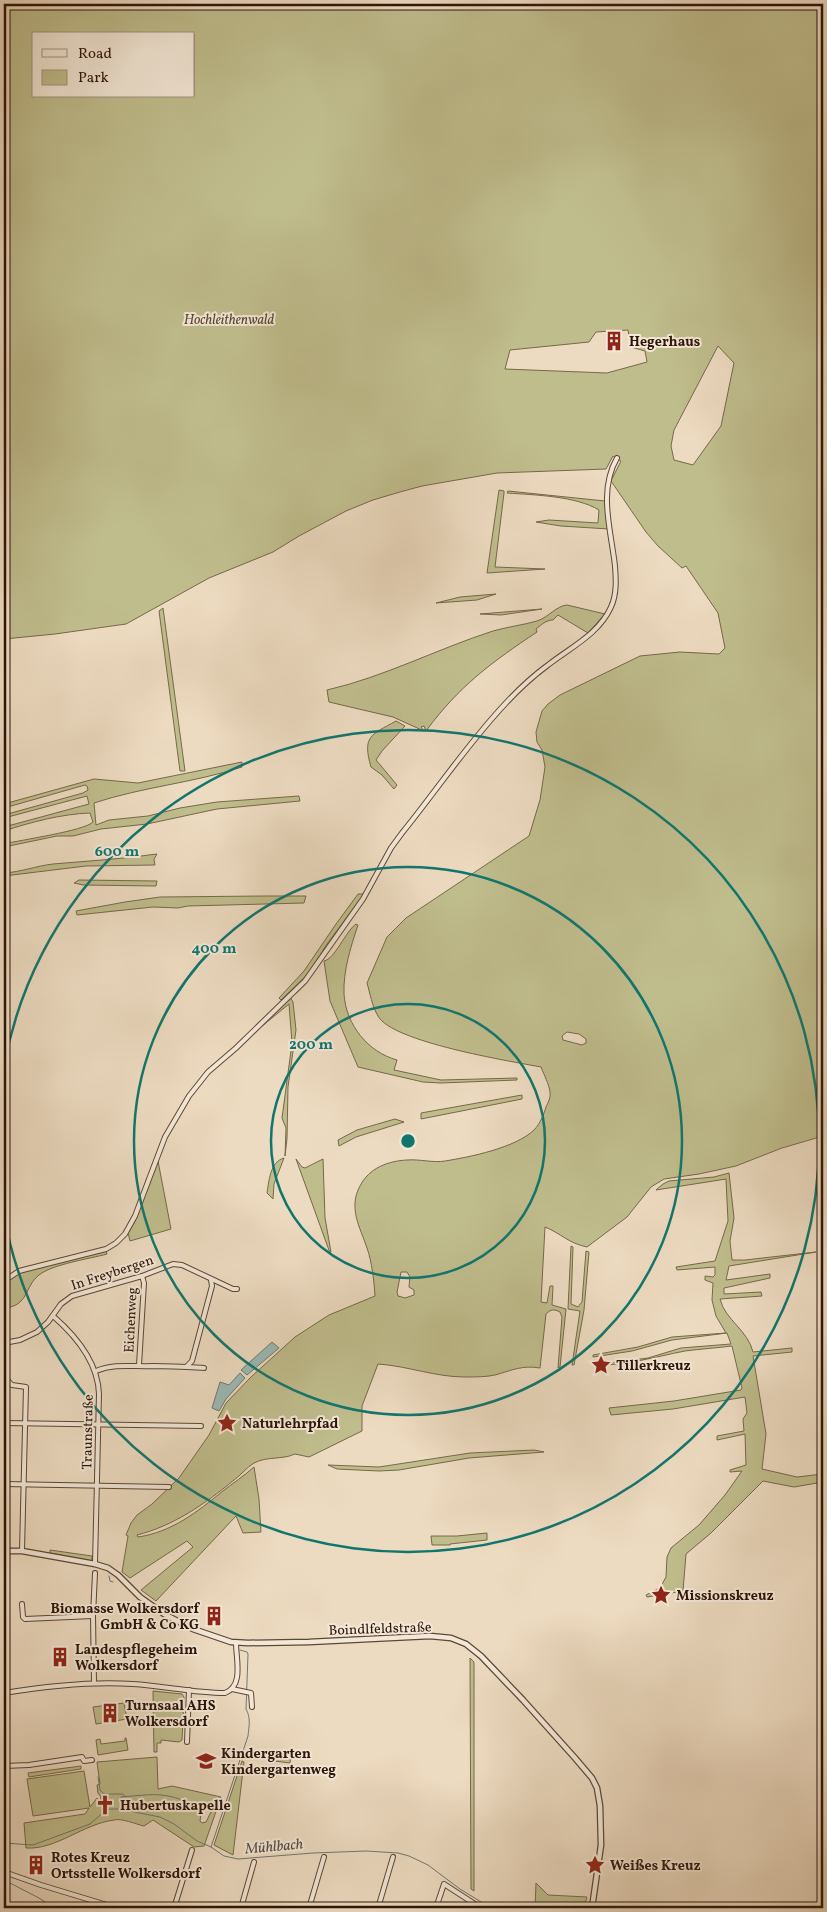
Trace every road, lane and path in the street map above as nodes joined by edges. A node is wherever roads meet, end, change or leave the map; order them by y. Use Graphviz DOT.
graph roads {
  1 [pos="617,458"];
  2 [pos="142,1276"];
  3 [pos="4,1280"];
  4 [pos="210,1280"];
  5 [pos="237,1289"];
  6 [pos="53,1316"];
  7 [pos="4,1343"];
  8 [pos="139,1365"];
  9 [pos="187,1366"];
  10 [pos="204,1368"];
  11 [pos="96,1371"];
  12 [pos="4,1423"];
  13 [pos="25,1423"];
  14 [pos="98,1424"];
  15 [pos="201,1426"];
  16 [pos="4,1484"];
  17 [pos="24,1484"];
  18 [pos="97,1485"];
  19 [pos="169,1487"];
  20 [pos="4,1551"];
  21 [pos="22,1551"];
  22 [pos="95,1564"];
  23 [pos="95,1573"];
  24 [pos="22,1604"];
  25 [pos="93,1616"];
  26 [pos="236,1643"];
  27 [pos="94,1683"];
  28 [pos="232,1689"];
  29 [pos="189,1690"];
  30 [pos="4,1693"];
  31 [pos="252,1707"];
  32 [pos="187,1742"];
  33 [pos="92,1760"];
  34 [pos="4,1766"];
  35 [pos="192,1850"];
  36 [pos="324,1857"];
  37 [pos="393,1857"];
  38 [pos="254,1862"];
  39 [pos="4,1872"];
  40 [pos="117,1908"];
  41 [pos="174,1908"];
  42 [pos="241,1908"];
  43 [pos="309,1908"];
  44 [pos="378,1908"];
  45 [pos="436,1908"];
  46 [pos="481,1908"];
  47 [pos="592,1908"];
  1 -- 3 [label="street"];
  2 -- 4 [label="street, In Freybergen"];
  2 -- 6 [label="street, In Freybergen"];
  2 -- 8 [label="street, Eichenweg"];
  4 -- 5 [label="street, In Freybergen"];
  4 -- 9 [label="street"];
  6 -- 7 [label="street, In Freybergen"];
  6 -- 11 [label="street, Traunstraße"];
  7 -- 13 [label="street"];
  8 -- 9 [label="street, Eichenweg"];
  8 -- 11 [label="street, Eichenweg"];
  9 -- 10 [label="street, Eichenweg"];
  11 -- 14 [label="street, Traunstraße"];
  12 -- 13 [label="street"];
  13 -- 14 [label="street"];
  13 -- 17 [label="street"];
  14 -- 15 [label="street"];
  14 -- 18 [label="street, Traunstraße"];
  16 -- 17 [label="street"];
  17 -- 18 [label="street"];
  17 -- 21 [label="street"];
  18 -- 19 [label="street"];
  18 -- 22 [label="street, Traunstraße"];
  20 -- 21 [label="street, Boindlfeldstraße"];
  21 -- 22 [label="street, Boindlfeldstraße"];
  22 -- 26 [label="street, Boindlfeldstraße"];
  23 -- 25 [label="street"];
  24 -- 25 [label="street"];
  25 -- 27 [label="street"];
  26 -- 28 [label="street"];
  26 -- 47 [label="street, Boindlfeldstraße"];
  27 -- 29 [label="street"];
  27 -- 30 [label="street"];
  28 -- 29 [label="street"];
  28 -- 31 [label="street"];
  29 -- 32 [label="street"];
  33 -- 34 [label="street"];
  35 -- 41 [label="street"];
  36 -- 43 [label="street"];
  37 -- 44 [label="street"];
  38 -- 42 [label="street"];
  39 -- 40 [label="street"];
  45 -- 46 [label="street"];
}
